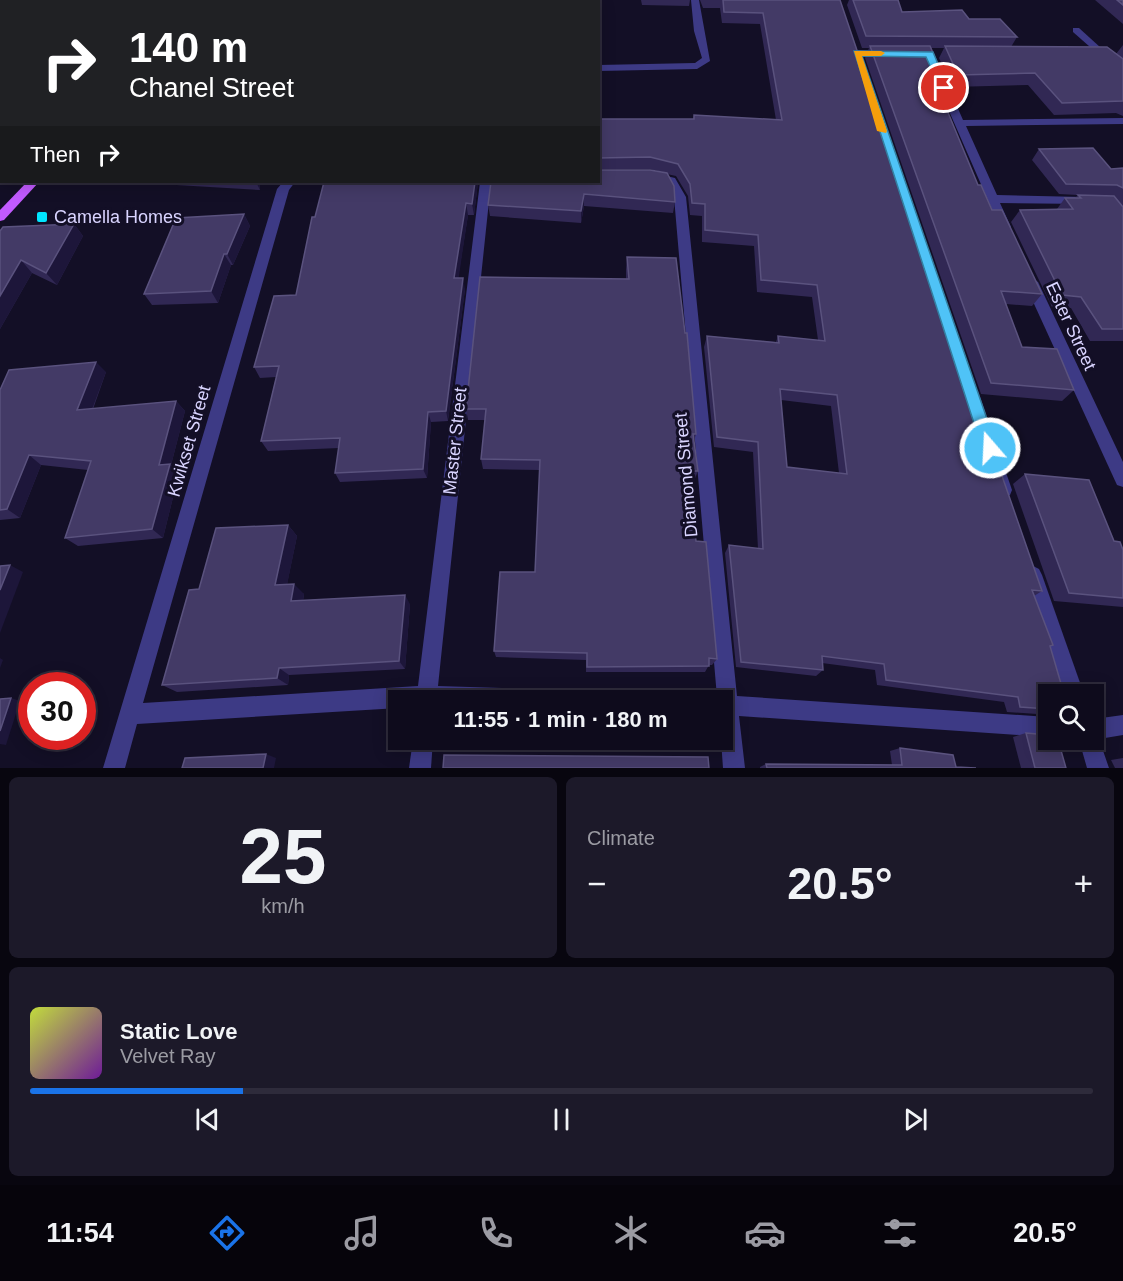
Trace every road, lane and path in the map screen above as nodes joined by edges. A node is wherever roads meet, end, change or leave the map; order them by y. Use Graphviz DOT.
graph roads {
  1 [pos="696,0"];
  2 [pos="1076,30"];
  3 [pos="857,53"];
  4 [pos="898,54"];
  5 [pos="935,54"];
  6 [pos="600,68"];
  7 [pos="1123,74"];
  8 [pos="1123,122"];
  9 [pos="958,123"];
  10 [pos="649,175"];
  11 [pos="32,183"];
  12 [pos="289,183"];
  13 [pos="485,183"];
  14 [pos="992,198"];
  15 [pos="1096,201"];
  16 [pos="0,218"];
  17 [pos="1012,242"];
  18 [pos="1027,274"];
  19 [pos="966,381"];
  20 [pos="1123,480"];
  21 [pos="1009,504"];
  22 [pos="1028,560"];
  23 [pos="1071,684"];
  24 [pos="427,690"];
  25 [pos="724,690"];
  26 [pos="388,700"];
  27 [pos="733,706"];
  28 [pos="129,714"];
  29 [pos="1123,725"];
  30 [pos="1038,726"];
  31 [pos="1104,728"];
  32 [pos="422,750"];
  33 [pos="731,750"];
  34 [pos="1092,750"];
  35 [pos="114,768"];
  36 [pos="420,768"];
  37 [pos="734,768"];
  38 [pos="1098,768"];
  1 -- 6 [label="street"];
  2 -- 7 [label="street"];
  3 -- 4 [label="street"];
  5 -- 9 [label="street"];
  8 -- 9 [label="street"];
  9 -- 14 [label="street"];
  10 -- 25 [label="street, Diamond Street"];
  11 -- 16 [label="main road"];
  12 -- 28 [label="street, Kwikset Street"];
  13 -- 24 [label="street, Master Street"];
  14 -- 15 [label="street"];
  14 -- 17 [label="street"];
  18 -- 20 [label="street, Ester Street"];
  19 -- 21 [label="street"];
  22 -- 23 [label="street"];
  26 -- 28 [label="street"];
  27 -- 30 [label="street"];
  28 -- 35 [label="street, Kwikset Street"];
  29 -- 31 [label="street"];
  32 -- 36 [label="street"];
  33 -- 37 [label="street, Diamond Street"];
  34 -- 38 [label="street"];
}
